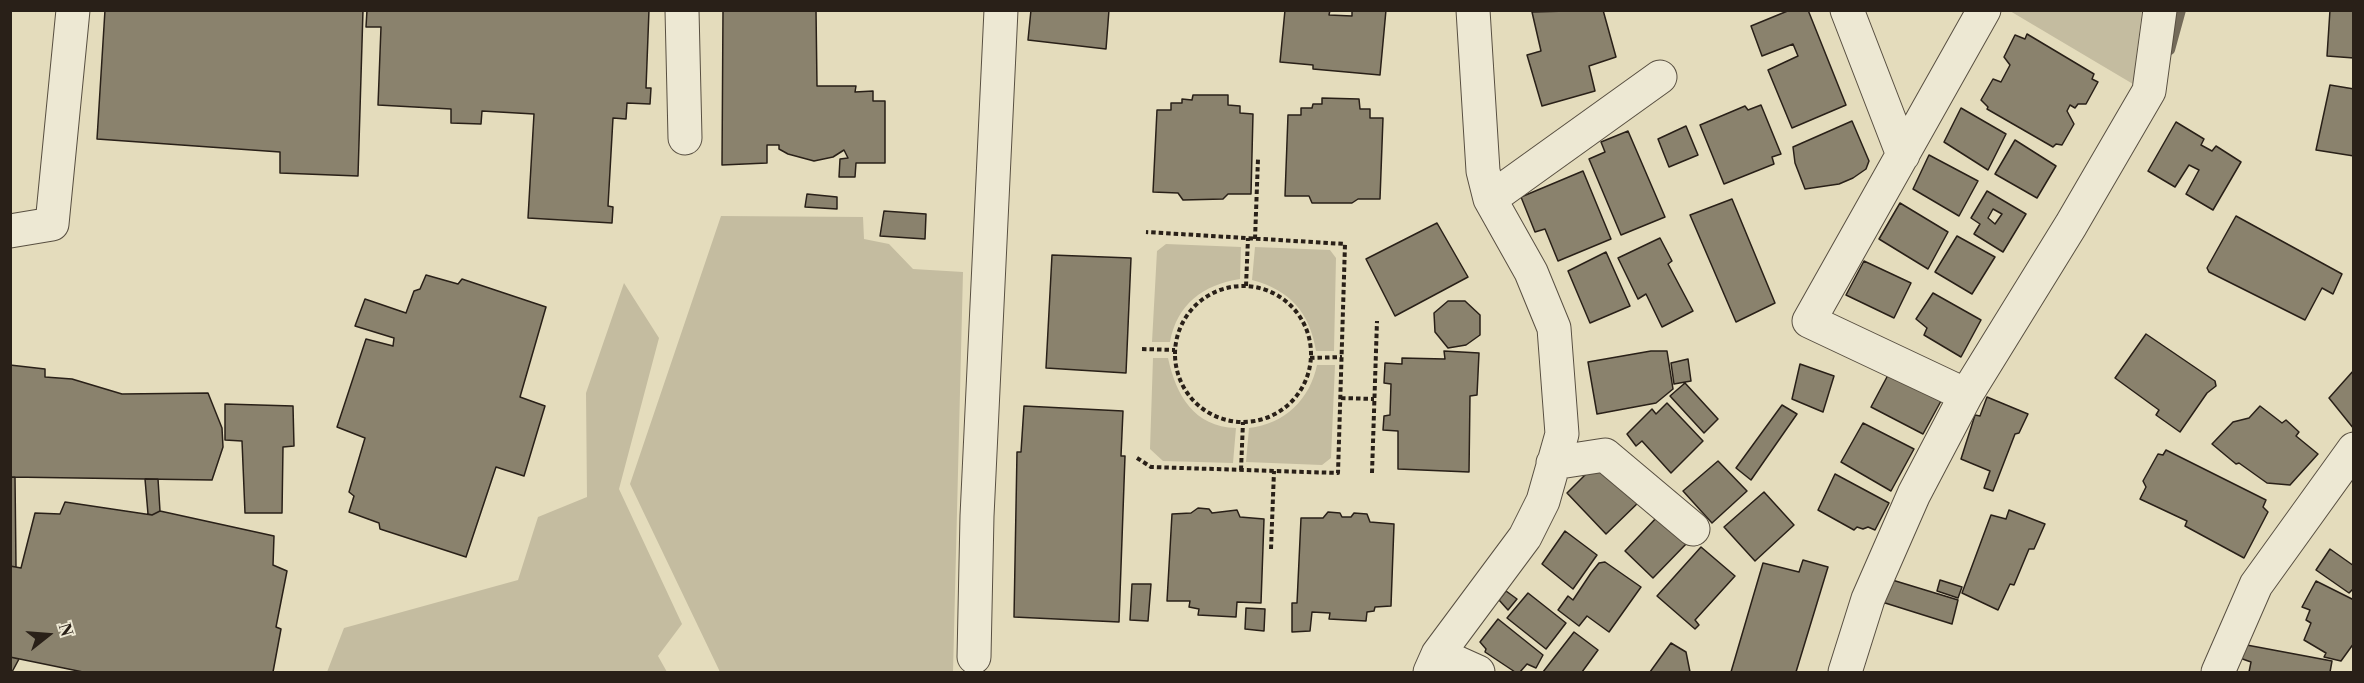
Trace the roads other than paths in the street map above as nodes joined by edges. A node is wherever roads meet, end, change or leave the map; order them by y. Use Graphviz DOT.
graph roads {
  1 [pos="73,10"];
  2 [pos="682,10"];
  3 [pos="1001,10"];
  4 [pos="1473,10"];
  5 [pos="1847,10"];
  6 [pos="1984,10"];
  7 [pos="2160,10"];
  8 [pos="1660,77"];
  9 [pos="685,138"];
  10 [pos="1903,155"];
  11 [pos="1490,199"];
  12 [pos="10,231"];
  13 [pos="1966,395"];
  14 [pos="2354,449"];
  15 [pos="1552,463"];
  16 [pos="1693,529"];
  17 [pos="974,657"];
  18 [pos="1434,663"];
  19 [pos="1479,672"];
  20 [pos="1845,672"];
  21 [pos="2218,672"];
  1 -- 12 [label="street"];
  2 -- 9 [label="street"];
  3 -- 17 [label="street"];
  4 -- 11 [label="street"];
  5 -- 10 [label="street"];
  6 -- 10 [label="street"];
  7 -- 13 [label="street"];
  8 -- 11 [label="street"];
  10 -- 13 [label="street"];
  11 -- 15 [label="street"];
  13 -- 20 [label="street"];
  14 -- 21 [label="street"];
  15 -- 16 [label="street"];
  15 -- 18 [label="street"];
  18 -- 19 [label="street"];
}
